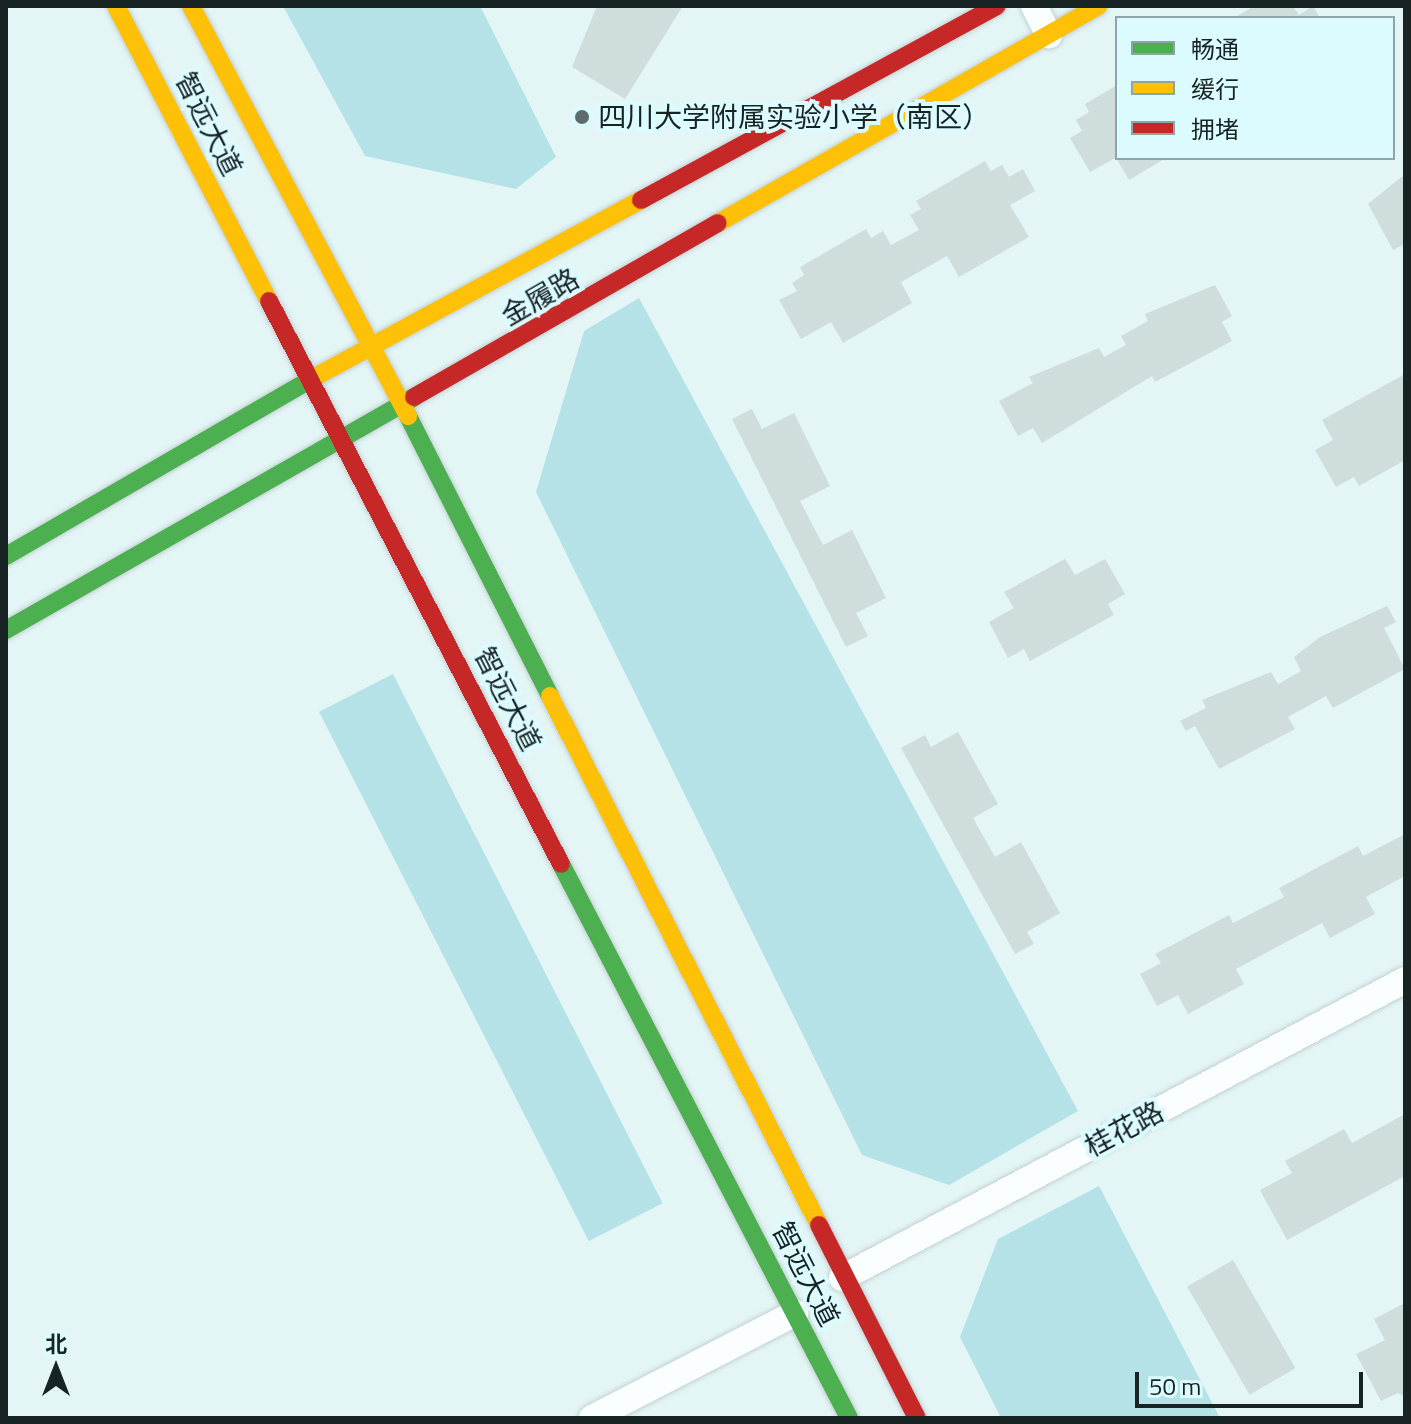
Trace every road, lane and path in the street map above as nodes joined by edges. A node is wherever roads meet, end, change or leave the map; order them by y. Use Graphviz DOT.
graph roads {
  1 [pos="116,6"];
  2 [pos="191,6"];
  3 [pos="997,6"];
  4 [pos="1034,6"];
  5 [pos="1098,6"];
  6 [pos="1049,35"];
  7 [pos="369,349"];
  8 [pos="309,380"];
  9 [pos="404,408"];
  10 [pos="342,440"];
  11 [pos="6,556"];
  12 [pos="6,630"];
  13 [pos="1405,980"];
  14 [pos="842,1278"];
  15 [pos="795,1313"];
  16 [pos="592,1418"];
  17 [pos="849,1418"];
  18 [pos="917,1418"];
  1 -- 8 [label="main road, 智远大道"];
  2 -- 7 [label="main road, 智远大道"];
  3 -- 7 [label="main road, 金履路"];
  4 -- 6 [label="street"];
  5 -- 6 [label="main road, 金履路"];
  6 -- 9 [label="main road, 金履路"];
  7 -- 8 [label="main road, 金履路"];
  7 -- 9 [label="main road, 智远大道"];
  8 -- 10 [label="main road, 智远大道"];
  8 -- 11 [label="main road, 金履路"];
  9 -- 10 [label="main road, 金履路"];
  9 -- 14 [label="main road, 智远大道"];
  10 -- 12 [label="main road, 金履路"];
  10 -- 15 [label="main road, 智远大道"];
  13 -- 14 [label="street, 桂花路"];
  14 -- 18 [label="main road, 智远大道"];
  15 -- 16 [label="street"];
  15 -- 17 [label="main road, 智远大道"];
}
